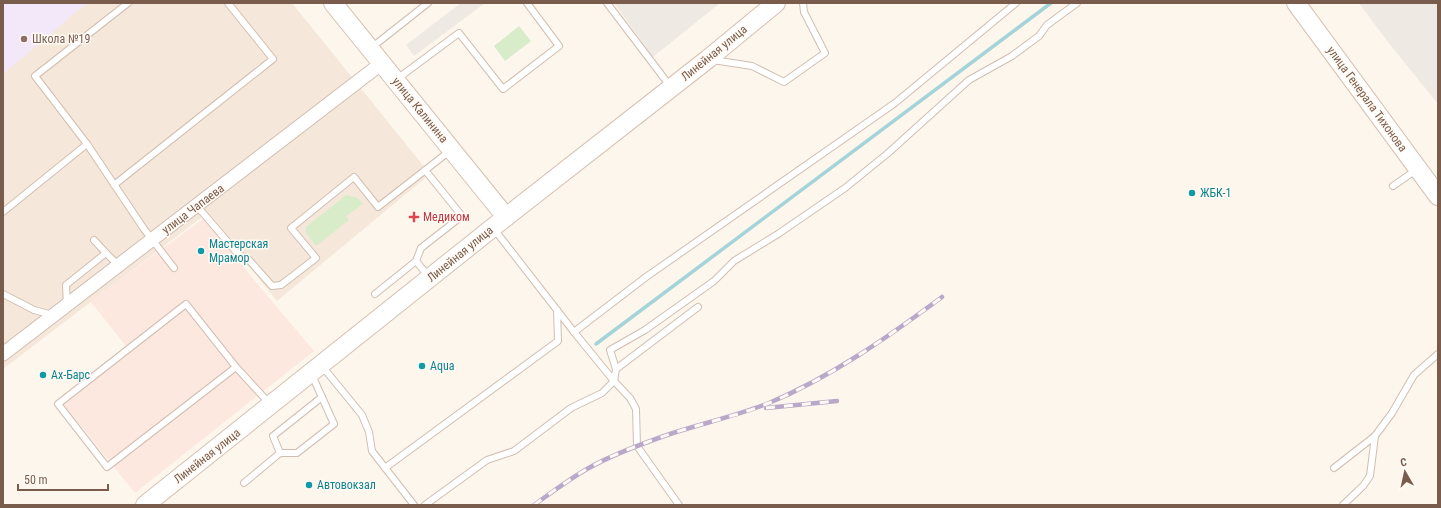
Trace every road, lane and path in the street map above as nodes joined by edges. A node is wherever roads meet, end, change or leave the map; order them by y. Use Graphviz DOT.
graph roads {
  1 [pos="128,3"];
  2 [pos="228,3"];
  3 [pos="333,3"];
  4 [pos="428,3"];
  5 [pos="527,3"];
  6 [pos="607,3"];
  7 [pos="803,3"];
  8 [pos="1016,3"];
  9 [pos="1077,3"];
  10 [pos="1296,3"];
  11 [pos="767,8"];
  12 [pos="370,49"];
  13 [pos="708,58"];
  14 [pos="382,63"];
  15 [pos="396,80"];
  16 [pos="671,87"];
  17 [pos="87,144"];
  18 [pos="452,149"];
  19 [pos="1418,168"];
  20 [pos="425,170"];
  21 [pos="114,185"];
  22 [pos="1394,186"];
  23 [pos="1438,196"];
  24 [pos="197,206"];
  25 [pos="3,212"];
  26 [pos="499,222"];
  27 [pos="94,240"];
  28 [pos="152,240"];
  29 [pos="106,252"];
  30 [pos="416,261"];
  31 [pos="118,266"];
  32 [pos="174,268"];
  33 [pos="430,278"];
  34 [pos="3,294"];
  35 [pos="375,294"];
  36 [pos="67,304"];
  37 [pos="698,307"];
  38 [pos="558,310"];
  39 [pos="53,315"];
  40 [pos="574,332"];
  41 [pos="3,354"];
  42 [pos="1438,354"];
  43 [pos="236,367"];
  44 [pos="316,369"];
  45 [pos="616,369"];
  46 [pos="614,381"];
  47 [pos="322,397"];
  48 [pos="271,405"];
  49 [pos="1375,436"];
  50 [pos="280,453"];
  51 [pos="385,468"];
  52 [pos="1334,468"];
  53 [pos="244,483"];
  54 [pos="152,502"];
  55 [pos="414,505"];
  56 [pos="425,505"];
  57 [pos="679,505"];
  58 [pos="1343,505"];
  1 -- 17 [label="lane"];
  2 -- 21 [label="lane"];
  3 -- 12 [label="main road, улица Калинина"];
  4 -- 12 [label="lane"];
  5 -- 15 [label="lane"];
  6 -- 16 [label="lane"];
  7 -- 13 [label="lane"];
  8 -- 40 [label="lane"];
  9 -- 45 [label="lane"];
  10 -- 19 [label="main road, улица Генерала Тихонова"];
  11 -- 13 [label="main road, Линейная улица"];
  12 -- 14 [label="main road, улица Калинина"];
  13 -- 16 [label="main road, Линейная улица"];
  14 -- 15 [label="main road, улица Калинина"];
  14 -- 24 [label="street, улица Чапаева"];
  15 -- 18 [label="main road, улица Калинина"];
  16 -- 26 [label="main road, Линейная улица"];
  17 -- 21 [label="lane"];
  17 -- 25 [label="lane"];
  18 -- 20 [label="lane"];
  18 -- 26 [label="main road, улица Калинина"];
  19 -- 22 [label="lane"];
  19 -- 23 [label="main road, улица Генерала Тихонова"];
  20 -- 24 [label="lane"];
  20 -- 30 [label="lane"];
  21 -- 28 [label="lane"];
  24 -- 28 [label="street, улица Чапаева"];
  26 -- 33 [label="main road, Линейная улица"];
  26 -- 38 [label="lane"];
  27 -- 29 [label="lane"];
  28 -- 31 [label="street, улица Чапаева"];
  28 -- 32 [label="lane"];
  29 -- 31 [label="lane"];
  29 -- 36 [label="lane"];
  30 -- 33 [label="lane"];
  30 -- 35 [label="lane"];
  31 -- 36 [label="street, улица Чапаева"];
  33 -- 44 [label="main road, Линейная улица"];
  34 -- 39 [label="lane"];
  36 -- 39 [label="street, улица Чапаева"];
  37 -- 45 [label="lane"];
  38 -- 40 [label="lane"];
  38 -- 51 [label="lane"];
  39 -- 41 [label="street, улица Чапаева"];
  40 -- 46 [label="lane"];
  42 -- 49 [label="lane"];
  43 -- 43 [label="lane"];
  43 -- 48 [label="lane"];
  44 -- 47 [label="lane"];
  44 -- 48 [label="main road, Линейная улица"];
  44 -- 51 [label="lane"];
  45 -- 46 [label="lane"];
  46 -- 56 [label="lane"];
  46 -- 57 [label="lane"];
  47 -- 50 [label="lane"];
  47 -- 50 [label="lane"];
  48 -- 54 [label="main road, Линейная улица"];
  49 -- 52 [label="lane"];
  49 -- 58 [label="lane"];
  50 -- 53 [label="lane"];
  51 -- 55 [label="lane"];
}
